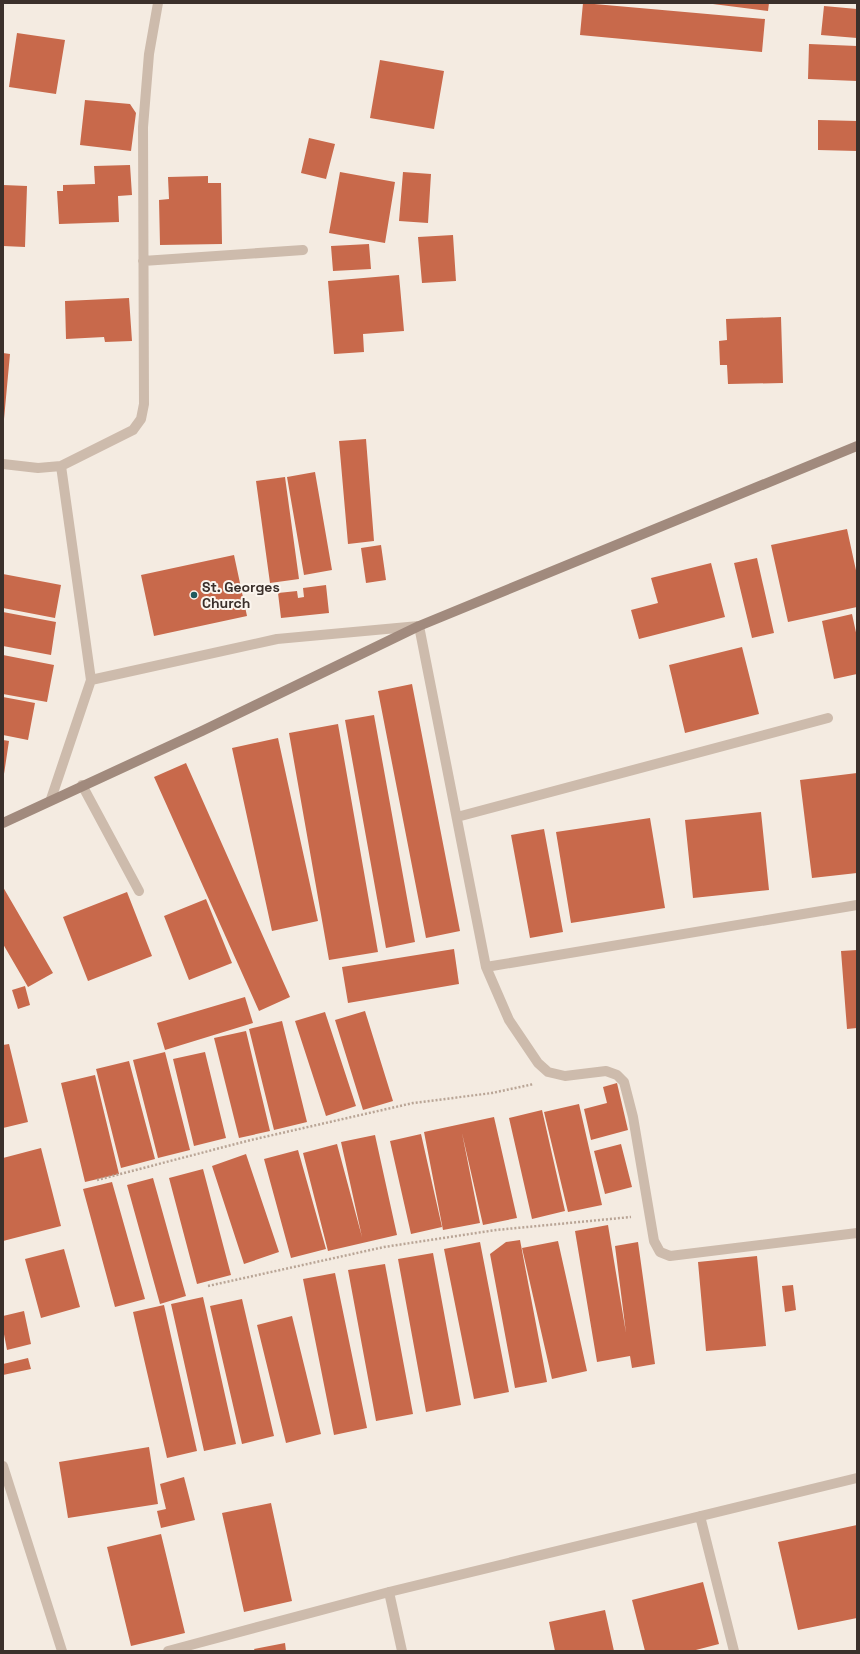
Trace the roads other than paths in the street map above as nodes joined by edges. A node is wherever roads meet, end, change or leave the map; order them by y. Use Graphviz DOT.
graph roads {
  1 [pos="158,3"];
  2 [pos="303,250"];
  3 [pos="143,261"];
  4 [pos="857,446"];
  5 [pos="3,464"];
  6 [pos="61,466"];
  7 [pos="419,626"];
  8 [pos="91,680"];
  9 [pos="828,718"];
  10 [pos="82,784"];
  11 [pos="51,799"];
  12 [pos="457,818"];
  13 [pos="3,822"];
  14 [pos="139,891"];
  15 [pos="857,905"];
  16 [pos="486,967"];
  17 [pos="857,1233"];
  18 [pos="3,1466"];
  19 [pos="857,1478"];
  20 [pos="700,1516"];
  21 [pos="389,1592"];
  22 [pos="62,1651"];
  23 [pos="168,1651"];
  24 [pos="402,1651"];
  25 [pos="734,1651"];
  1 -- 3 [label="street"];
  2 -- 3 [label="street"];
  3 -- 6 [label="street"];
  4 -- 7 [label="main road"];
  5 -- 6 [label="street"];
  6 -- 8 [label="street"];
  7 -- 8 [label="street"];
  7 -- 10 [label="main road"];
  7 -- 12 [label="street"];
  8 -- 11 [label="street"];
  9 -- 12 [label="street"];
  10 -- 11 [label="main road"];
  10 -- 14 [label="street"];
  11 -- 13 [label="main road"];
  12 -- 16 [label="street"];
  15 -- 16 [label="street"];
  16 -- 17 [label="street"];
  18 -- 22 [label="street"];
  19 -- 20 [label="street"];
  20 -- 21 [label="street"];
  20 -- 25 [label="street"];
  21 -- 23 [label="street"];
  21 -- 24 [label="street"];
}
